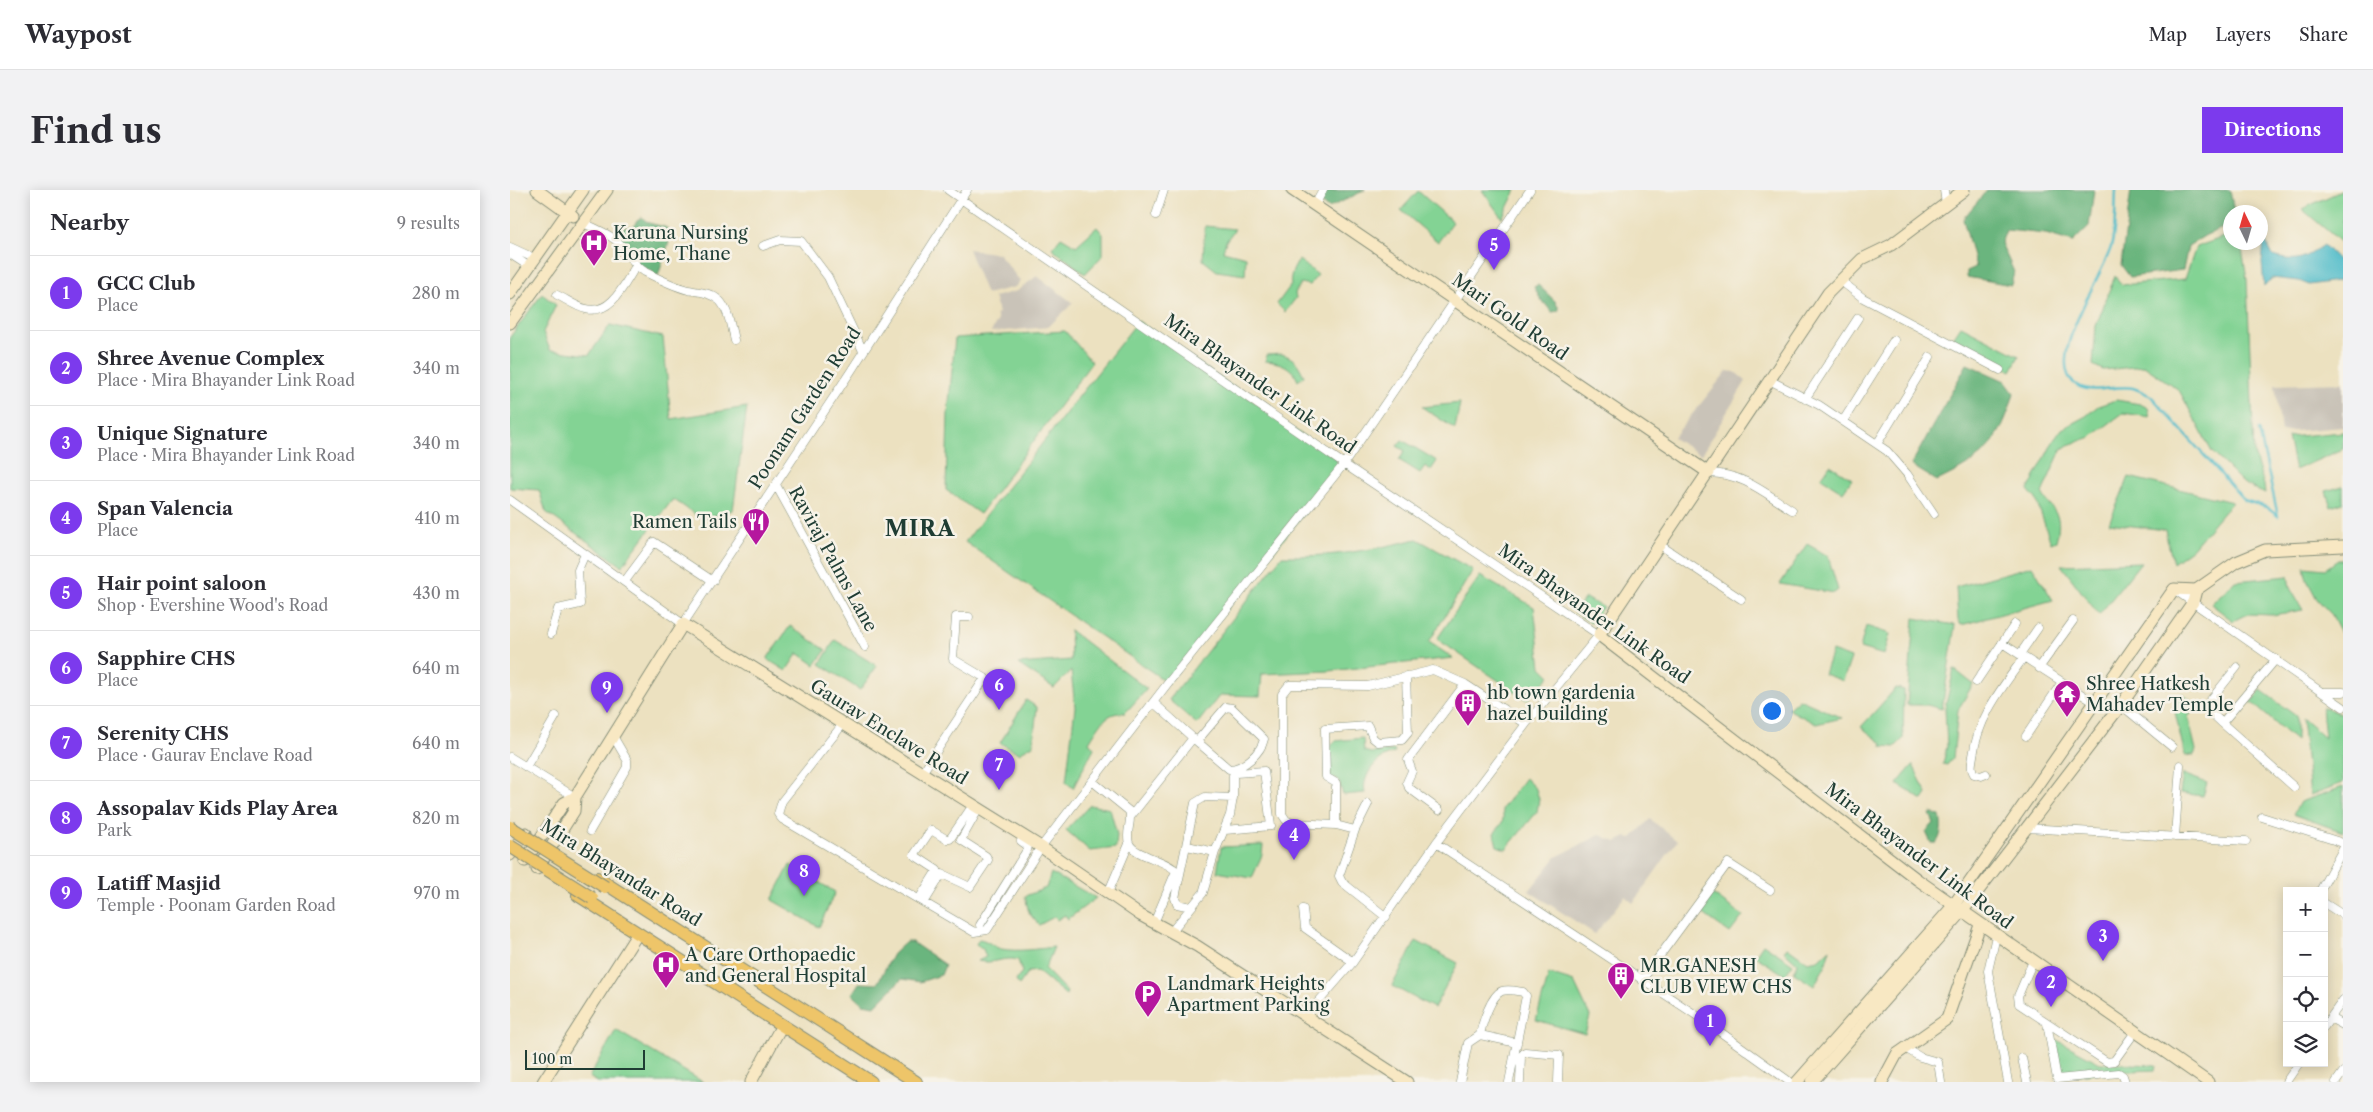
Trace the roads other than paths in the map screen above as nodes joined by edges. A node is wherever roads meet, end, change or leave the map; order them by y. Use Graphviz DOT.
graph roads {
  1 [pos="537,190"];
  2 [pos="584,190"];
  3 [pos="607,190"];
  4 [pos="948,190"];
  5 [pos="967,190"];
  6 [pos="1164,190"];
  7 [pos="1292,190"];
  8 [pos="1323,190"];
  9 [pos="1530,190"];
  10 [pos="1944,190"];
  11 [pos="1964,190"];
  12 [pos="961,199"];
  13 [pos="1946,204"];
  14 [pos="1315,205"];
  15 [pos="568,213"];
  16 [pos="1156,215"];
  17 [pos="583,223"];
  18 [pos="763,246"];
  19 [pos="510,247"];
  20 [pos="510,254"];
  21 [pos="533,263"];
  22 [pos="636,266"];
  23 [pos="1841,281"];
  24 [pos="510,294"];
  25 [pos="557,294"];
  26 [pos="1455,300"];
  27 [pos="1858,318"];
  28 [pos="510,323"];
  29 [pos="734,340"];
  30 [pos="1894,340"];
  31 [pos="863,351"];
  32 [pos="1930,357"];
  33 [pos="2000,370"];
  34 [pos="1771,381"];
  35 [pos="1806,398"];
  36 [pos="1843,421"];
  37 [pos="1877,444"];
  38 [pos="1344,464"];
  39 [pos="1709,473"];
  40 [pos="776,485"];
  41 [pos="510,500"];
  42 [pos="1792,510"];
  43 [pos="1934,514"];
  44 [pos="1660,545"];
  45 [pos="2343,546"];
  46 [pos="585,554"];
  47 [pos="712,581"];
  48 [pos="624,582"];
  49 [pos="2174,589"];
  50 [pos="2196,590"];
  51 [pos="1741,599"];
  52 [pos="2193,602"];
  53 [pos="969,617"];
  54 [pos="2073,621"];
  55 [pos="683,624"];
  56 [pos="2015,624"];
  57 [pos="2038,628"];
  58 [pos="551,634"];
  59 [pos="1599,634"];
  60 [pos="2002,643"];
  61 [pos="865,647"];
  62 [pos="2022,656"];
  63 [pos="2276,659"];
  64 [pos="2237,667"];
  65 [pos="2040,668"];
  66 [pos="1406,676"];
  67 [pos="1976,682"];
  68 [pos="2062,682"];
  69 [pos="1465,684"];
  70 [pos="2323,692"];
  71 [pos="2343,692"];
  72 [pos="1154,703"];
  73 [pos="2095,703"];
  74 [pos="2121,705"];
  75 [pos="2343,707"];
  76 [pos="556,716"];
  77 [pos="2222,723"];
  78 [pos="843,724"];
  79 [pos="1526,724"];
  80 [pos="614,736"];
  81 [pos="2026,736"];
  82 [pos="1195,740"];
  83 [pos="2172,748"];
  84 [pos="510,757"];
  85 [pos="2180,765"];
  86 [pos="526,767"];
  87 [pos="922,773"];
  88 [pos="1986,774"];
  89 [pos="1092,781"];
  90 [pos="2294,787"];
  91 [pos="575,797"];
  92 [pos="1233,798"];
  93 [pos="1368,804"];
  94 [pos="976,806"];
  95 [pos="1439,810"];
  96 [pos="1131,816"];
  97 [pos="2262,817"];
  98 [pos="1336,826"];
  99 [pos="514,828"];
  100 [pos="2027,828"];
  101 [pos="1225,830"];
  102 [pos="1355,830"];
  103 [pos="590,831"];
  104 [pos="1024,837"];
  105 [pos="2175,838"];
  106 [pos="539,840"];
  107 [pos="2246,841"];
  108 [pos="1436,843"];
  109 [pos="2343,843"];
  110 [pos="1129,844"];
  111 [pos="1187,846"];
  112 [pos="1041,847"];
  113 [pos="550,848"];
  114 [pos="2343,849"];
  115 [pos="511,852"];
  116 [pos="1214,852"];
  117 [pos="525,861"];
  118 [pos="537,869"];
  119 [pos="2322,887"];
  120 [pos="1770,890"];
  121 [pos="1108,893"];
  122 [pos="632,900"];
  123 [pos="921,901"];
  124 [pos="2328,906"];
  125 [pos="1191,907"];
  126 [pos="1303,909"];
  127 [pos="1958,909"];
  128 [pos="989,910"];
  129 [pos="997,915"];
  130 [pos="2343,915"];
  131 [pos="1386,917"];
  132 [pos="620,921"];
  133 [pos="1154,923"];
  134 [pos="980,925"];
  135 [pos="1980,925"];
  136 [pos="1171,932"];
  137 [pos="638,933"];
  138 [pos="1996,936"];
  139 [pos="2034,961"];
  140 [pos="1353,962"];
  141 [pos="1642,980"];
  142 [pos="1892,983"];
  143 [pos="2343,1000"];
  144 [pos="1306,1016"];
  145 [pos="2330,1018"];
  146 [pos="2047,1022"];
  147 [pos="2327,1022"];
  148 [pos="782,1025"];
  149 [pos="2343,1025"];
  150 [pos="2135,1032"];
  151 [pos="1480,1035"];
  152 [pos="846,1038"];
  153 [pos="1517,1043"];
  154 [pos="1905,1048"];
  155 [pos="2022,1058"];
  156 [pos="2296,1067"];
  157 [pos="2343,1072"];
  158 [pos="1394,1078"];
  159 [pos="543,1082"];
  160 [pos="751,1082"];
  161 [pos="877,1082"];
  162 [pos="906,1082"];
  163 [pos="916,1082"];
  164 [pos="1407,1082"];
  165 [pos="1460,1082"];
  166 [pos="1509,1082"];
  167 [pos="1520,1082"];
  168 [pos="1558,1082"];
  169 [pos="1790,1082"];
  170 [pos="1797,1082"];
  171 [pos="1812,1082"];
  172 [pos="1882,1082"];
  173 [pos="1942,1082"];
  174 [pos="2008,1082"];
  175 [pos="2027,1082"];
  176 [pos="2125,1082"];
  177 [pos="2208,1082"];
  178 [pos="2286,1082"];
  179 [pos="2336,1082"];
  1 -- 15 [label="street"];
  2 -- 15 [label="street"];
  3 -- 17 [label="street"];
  4 -- 12 [label="street, Mira Bhayander Link Road"];
  5 -- 12 [label="street, Poonam Garden Road"];
  6 -- 16 [label="street"];
  7 -- 14 [label="street, Mari Gold Road"];
  8 -- 14 [label="street"];
  9 -- 26 [label="street"];
  10 -- 13 [label="street"];
  11 -- 13 [label="street"];
  12 -- 31 [label="street, Poonam Garden Road"];
  12 -- 38 [label="street, Mira Bhayander Link Road"];
  13 -- 23 [label="street"];
  14 -- 26 [label="street, Mari Gold Road"];
  15 -- 17 [label="street"];
  15 -- 21 [label="street"];
  17 -- 22 [label="street"];
  17 -- 28 [label="street"];
  18 -- 31 [label="street"];
  19 -- 21 [label="street"];
  20 -- 21 [label="street"];
  21 -- 24 [label="street"];
  22 -- 25 [label="street"];
  22 -- 29 [label="street"];
  23 -- 33 [label="street"];
  23 -- 34 [label="street"];
  26 -- 38 [label="street"];
  26 -- 39 [label="street, Mari Gold Road"];
  27 -- 35 [label="street"];
  30 -- 36 [label="street"];
  31 -- 40 [label="street, Poonam Garden Road"];
  32 -- 37 [label="street"];
  34 -- 35 [label="street"];
  34 -- 39 [label="street"];
  35 -- 36 [label="street"];
  36 -- 37 [label="street"];
  37 -- 43 [label="street"];
  38 -- 59 [label="street, Mira Bhayander Link Road"];
  38 -- 72 [label="street"];
  39 -- 42 [label="street"];
  39 -- 44 [label="street"];
  40 -- 47 [label="street, Poonam Garden Road"];
  40 -- 61 [label="street, Raviraj Palms Lane"];
  41 -- 46 [label="street, Gaurav Enclave Road"];
  44 -- 51 [label="street"];
  44 -- 59 [label="street"];
  45 -- 50 [label="street"];
  46 -- 48 [label="street, Gaurav Enclave Road"];
  46 -- 58 [label="street"];
  47 -- 48 [label="street"];
  47 -- 55 [label="street, Poonam Garden Road"];
  48 -- 55 [label="street, Gaurav Enclave Road"];
  49 -- 50 [label="street"];
  49 -- 52 [label="street"];
  49 -- 73 [label="street"];
  50 -- 52 [label="street"];
  52 -- 63 [label="street"];
  52 -- 74 [label="street"];
  53 -- 87 [label="street"];
  54 -- 65 [label="street"];
  55 -- 78 [label="street, Gaurav Enclave Road"];
  55 -- 80 [label="street, Poonam Garden Road"];
  56 -- 60 [label="street"];
  57 -- 62 [label="street"];
  59 -- 79 [label="street"];
  59 -- 127 [label="street, Mira Bhayander Link Road"];
  60 -- 62 [label="street"];
  60 -- 67 [label="street"];
  62 -- 65 [label="street"];
  62 -- 88 [label="street"];
  63 -- 70 [label="street"];
  63 -- 77 [label="street"];
  64 -- 77 [label="street"];
  65 -- 68 [label="street"];
  66 -- 69 [label="street"];
  66 -- 98 [label="street"];
  66 -- 98 [label="street"];
  68 -- 73 [label="street"];
  68 -- 81 [label="street"];
  69 -- 79 [label="street"];
  69 -- 95 [label="street"];
  70 -- 71 [label="street"];
  70 -- 75 [label="street"];
  72 -- 82 [label="street"];
  72 -- 89 [label="street"];
  73 -- 127 [label="street"];
  74 -- 83 [label="street"];
  74 -- 100 [label="street"];
  76 -- 86 [label="street"];
  77 -- 90 [label="street"];
  78 -- 87 [label="street, Gaurav Enclave Road"];
  78 -- 123 [label="street"];
  79 -- 108 [label="street"];
  80 -- 91 [label="street, Poonam Garden Road"];
  80 -- 103 [label="street"];
  82 -- 82 [label="street"];
  82 -- 96 [label="street"];
  84 -- 86 [label="street"];
  85 -- 105 [label="street"];
  86 -- 91 [label="street"];
  87 -- 94 [label="street, Gaurav Enclave Road"];
  89 -- 96 [label="street"];
  89 -- 112 [label="street"];
  91 -- 106 [label="street, Poonam Garden Road"];
  91 -- 113 [label="street, Poonam Garden Road"];
  92 -- 101 [label="street"];
  92 -- 101 [label="street"];
  92 -- 111 [label="street"];
  93 -- 102 [label="street"];
  94 -- 104 [label="street, Gaurav Enclave Road"];
  94 -- 123 [label="street"];
  94 -- 123 [label="street"];
  96 -- 110 [label="street"];
  97 -- 109 [label="street"];
  98 -- 102 [label="street"];
  99 -- 106 [label="main road, Mira Bhayandar Road"];
  99 -- 115 [label="street"];
  99 -- 122 [label="main road, bridge"];
  100 -- 105 [label="street"];
  100 -- 127 [label="street"];
  101 -- 116 [label="street"];
  102 -- 131 [label="street"];
  104 -- 112 [label="street, Gaurav Enclave Road"];
  104 -- 128 [label="street"];
  105 -- 107 [label="street"];
  106 -- 113 [label="main road, Mira Bhayandar Road"];
  106 -- 117 [label="street, Poonam Garden Road"];
  108 -- 131 [label="street"];
  108 -- 141 [label="street"];
  110 -- 121 [label="street"];
  110 -- 133 [label="street"];
  111 -- 116 [label="street"];
  111 -- 125 [label="street"];
  112 -- 121 [label="street, Gaurav Enclave Road"];
  112 -- 129 [label="street"];
  113 -- 118 [label="street, Poonam Garden Road"];
  113 -- 122 [label="main road, Mira Bhayandar Road"];
  114 -- 119 [label="street"];
  115 -- 117 [label="main road"];
  115 -- 132 [label="main road, bridge"];
  116 -- 125 [label="street"];
  117 -- 118 [label="main road"];
  118 -- 132 [label="main road"];
  120 -- 141 [label="street"];
  121 -- 133 [label="street, Gaurav Enclave Road"];
  122 -- 152 [label="main road, Mira Bhayandar Road"];
  123 -- 129 [label="street"];
  124 -- 130 [label="street"];
  125 -- 136 [label="street"];
  126 -- 140 [label="street"];
  127 -- 135 [label="street, Mira Bhayander Link Road"];
  127 -- 142 [label="street"];
  128 -- 129 [label="street"];
  128 -- 134 [label="street"];
  131 -- 140 [label="street"];
  132 -- 137 [label="main road"];
  133 -- 136 [label="street, Gaurav Enclave Road"];
  135 -- 138 [label="street, Mira Bhayander Link Road"];
  135 -- 154 [label="street"];
  136 -- 144 [label="street, Gaurav Enclave Road"];
  137 -- 148 [label="main road"];
  137 -- 159 [label="street"];
  138 -- 139 [label="street, Mira Bhayander Link Road"];
  138 -- 174 [label="street"];
  139 -- 146 [label="street"];
  139 -- 150 [label="street, Mira Bhayander Link Road"];
  140 -- 144 [label="street"];
  141 -- 169 [label="street"];
  142 -- 170 [label="street"];
  142 -- 171 [label="street"];
  143 -- 145 [label="street"];
  144 -- 158 [label="street, Gaurav Enclave Road"];
  145 -- 147 [label="street"];
  145 -- 149 [label="street"];
  146 -- 150 [label="street"];
  146 -- 176 [label="street"];
  148 -- 160 [label="street"];
  148 -- 161 [label="main road"];
  150 -- 177 [label="street, Mira Bhayander Link Road"];
  151 -- 153 [label="street"];
  151 -- 153 [label="street"];
  151 -- 165 [label="street"];
  152 -- 162 [label="main road"];
  152 -- 163 [label="main road, Mira Bhayandar Road"];
  153 -- 166 [label="street"];
  154 -- 172 [label="street"];
  154 -- 173 [label="street"];
  155 -- 175 [label="street"];
  156 -- 178 [label="street"];
  157 -- 179 [label="street"];
  158 -- 164 [label="street, Gaurav Enclave Road"];
  167 -- 168 [label="street"];
}
